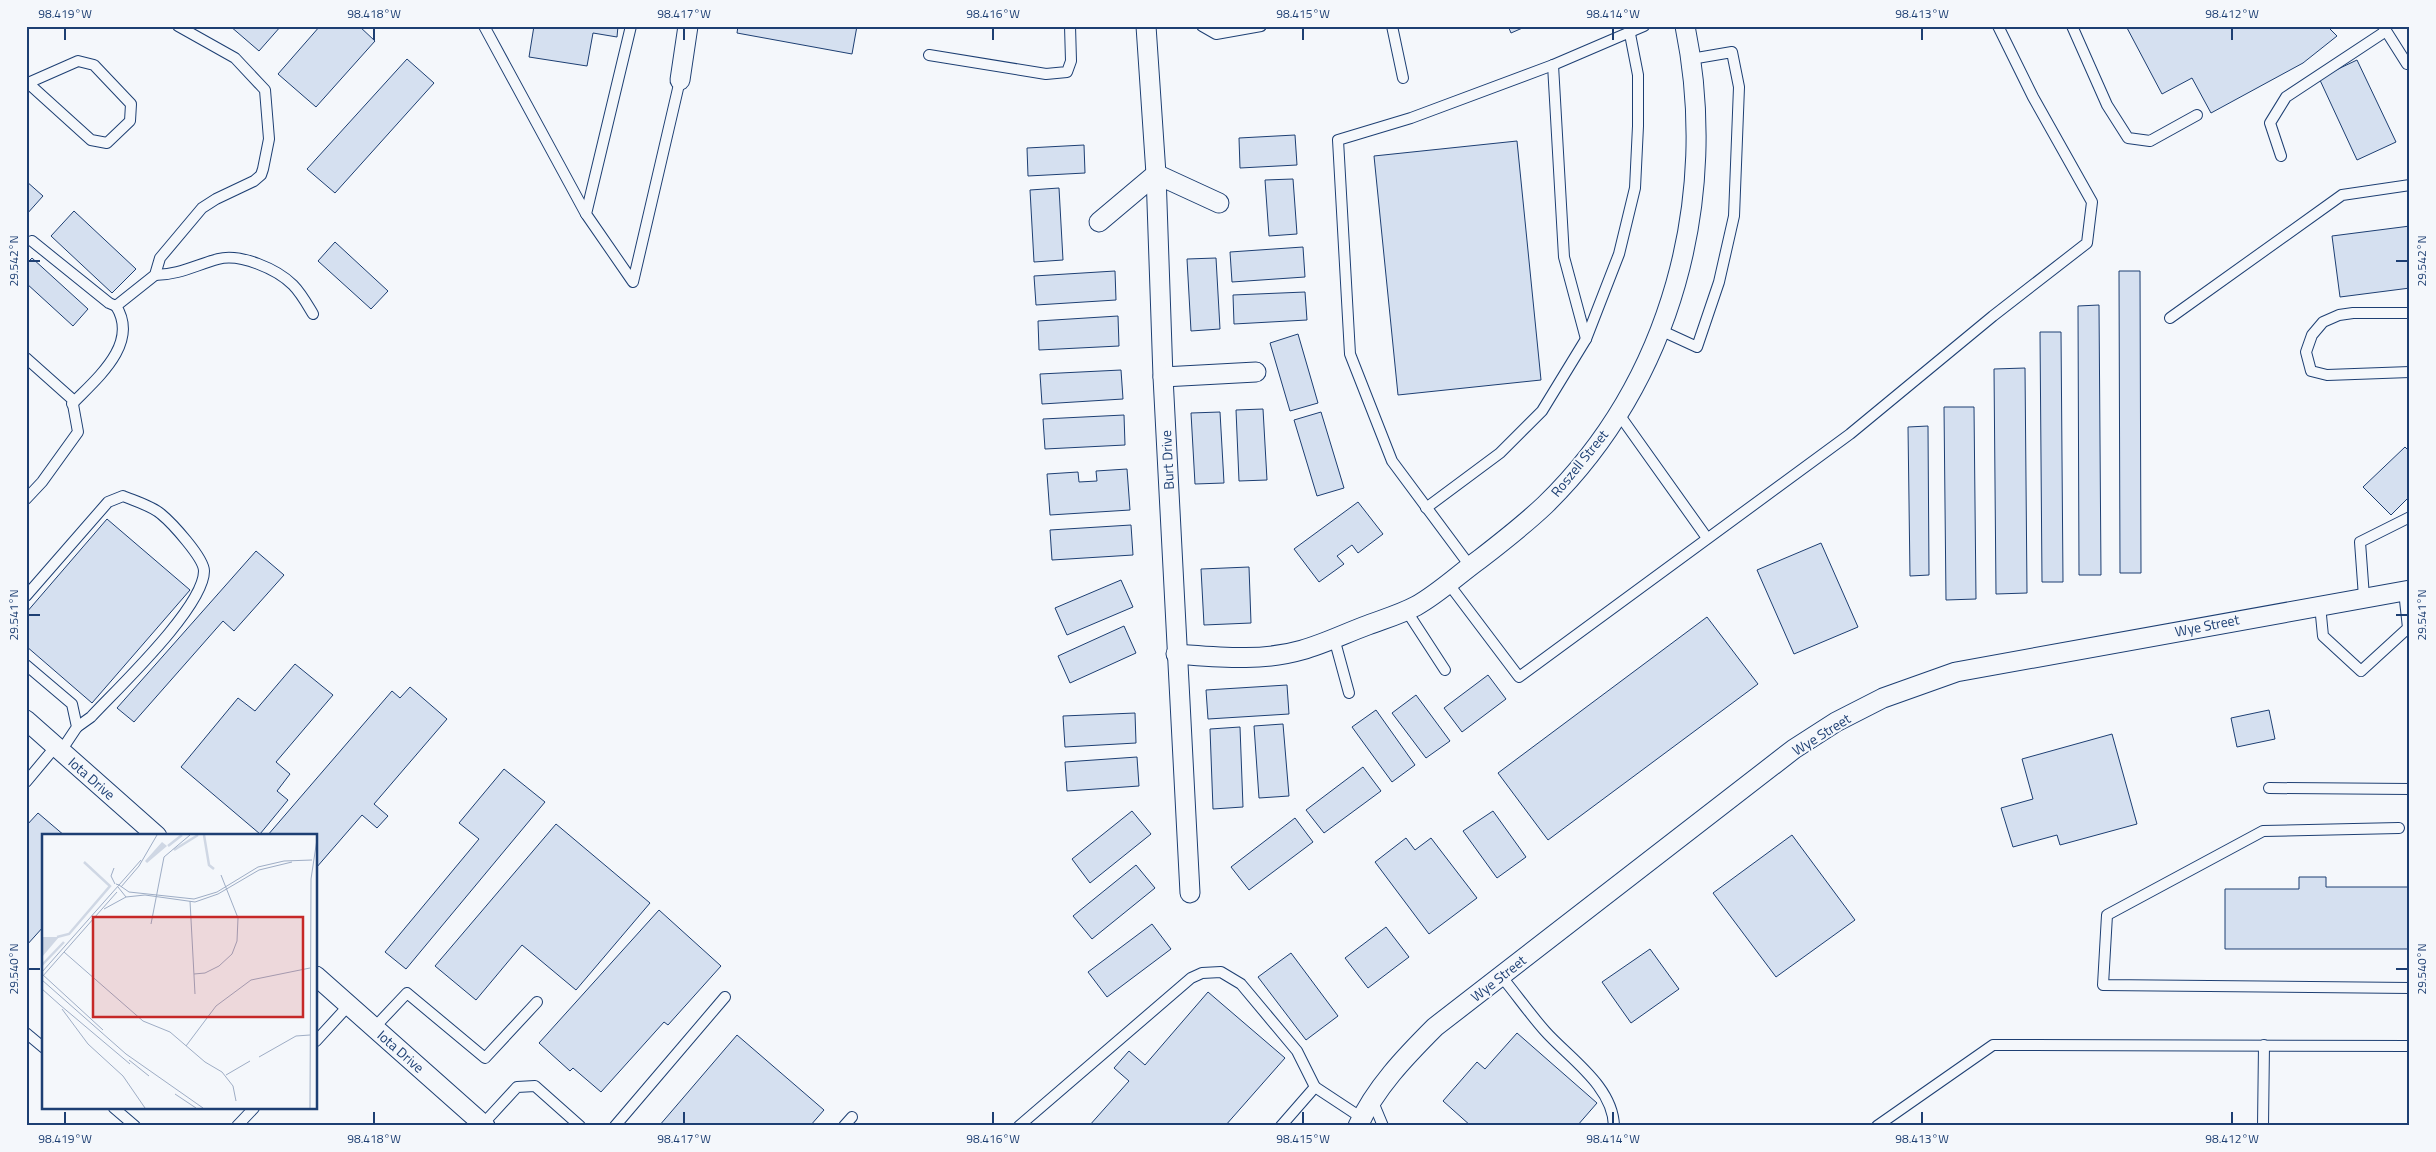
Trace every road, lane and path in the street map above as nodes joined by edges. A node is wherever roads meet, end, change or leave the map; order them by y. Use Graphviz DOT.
graph roads {
  1 [pos="178,26"];
  2 [pos="484,26"];
  3 [pos="631,26"];
  4 [pos="688,26"];
  5 [pos="1070,26"];
  6 [pos="1146,26"];
  7 [pos="1202,26"];
  8 [pos="1261,26"];
  9 [pos="1392,26"];
  10 [pos="1644,26"];
  11 [pos="1684,26"];
  12 [pos="1998,26"];
  13 [pos="2072,26"];
  14 [pos="2385,28"];
  15 [pos="1630,34"];
  16 [pos="929,56"];
  17 [pos="1691,59"];
  18 [pos="1553,65"];
  19 [pos="2409,65"];
  20 [pos="1403,78"];
  21 [pos="680,80"];
  22 [pos="27,84"];
  23 [pos="2197,115"];
  24 [pos="2281,156"];
  25 [pos="1156,174"];
  26 [pos="2410,185"];
  27 [pos="1220,204"];
  28 [pos="586,214"];
  29 [pos="1099,222"];
  30 [pos="32,241"];
  31 [pos="154,275"];
  32 [pos="116,306"];
  33 [pos="2410,313"];
  34 [pos="313,314"];
  35 [pos="2170,318"];
  36 [pos="1660,330"];
  37 [pos="1586,339"];
  38 [pos="26,358"];
  39 [pos="1256,372"];
  40 [pos="2410,372"];
  41 [pos="1163,377"];
  42 [pos="72,404"];
  43 [pos="1618,413"];
  44 [pos="26,499"];
  45 [pos="1426,508"];
  46 [pos="2410,517"];
  47 [pos="1707,538"];
  48 [pos="1470,566"];
  49 [pos="1448,583"];
  50 [pos="2407,590"];
  51 [pos="26,596"];
  52 [pos="2364,597"];
  53 [pos="2320,604"];
  54 [pos="1406,610"];
  55 [pos="1334,638"];
  56 [pos="1176,654"];
  57 [pos="26,665"];
  58 [pos="1444,670"];
  59 [pos="1349,693"];
  60 [pos="26,720"];
  61 [pos="76,727"];
  62 [pos="59,748"];
  63 [pos="26,782"];
  64 [pos="2269,788"];
  65 [pos="2410,789"];
  66 [pos="2399,828"];
  67 [pos="156,834"];
  68 [pos="1190,893"];
  69 [pos="1501,976"];
  70 [pos="318,978"];
  71 [pos="2410,988"];
  72 [pos="725,997"];
  73 [pos="536,1002"];
  74 [pos="349,1005"];
  75 [pos="374,1028"];
  76 [pos="26,1033"];
  77 [pos="318,1040"];
  78 [pos="2264,1045"];
  79 [pos="42,1046"];
  80 [pos="2410,1046"];
  81 [pos="1316,1087"];
  82 [pos="1373,1102"];
  83 [pos="116,1110"];
  84 [pos="252,1110"];
  85 [pos="852,1117"];
  86 [pos="1360,1122"];
  87 [pos="484,1125"];
  88 [pos="135,1126"];
  89 [pos="237,1126"];
  90 [pos="580,1126"];
  91 [pos="615,1126"];
  92 [pos="844,1126"];
  93 [pos="1020,1126"];
  94 [pos="1281,1126"];
  95 [pos="1383,1126"];
  96 [pos="1614,1126"];
  97 [pos="1877,1126"];
  98 [pos="2263,1126"];
  1 -- 31 [label="lane"];
  2 -- 28 [label="lane"];
  3 -- 28 [label="lane"];
  4 -- 21 [label="street"];
  5 -- 16 [label="lane"];
  6 -- 25 [label="street, Burt Drive"];
  7 -- 8 [label="lane"];
  9 -- 20 [label="lane"];
  10 -- 15 [label="lane"];
  11 -- 17 [label="street, Roszell Street"];
  12 -- 47 [label="lane"];
  13 -- 23 [label="lane"];
  14 -- 19 [label="lane"];
  14 -- 24 [label="lane"];
  15 -- 18 [label="lane"];
  15 -- 37 [label="lane"];
  17 -- 36 [label="street, Roszell Street"];
  17 -- 36 [label="lane"];
  18 -- 37 [label="lane"];
  18 -- 45 [label="lane"];
  21 -- 28 [label="lane"];
  22 -- 22 [label="lane"];
  25 -- 27 [label="street"];
  25 -- 29 [label="street"];
  25 -- 41 [label="street, Burt Drive"];
  26 -- 35 [label="lane"];
  30 -- 32 [label="lane"];
  31 -- 32 [label="lane"];
  31 -- 34 [label="lane"];
  32 -- 42 [label="lane"];
  33 -- 40 [label="lane"];
  36 -- 43 [label="street, Roszell Street"];
  37 -- 45 [label="lane"];
  38 -- 42 [label="lane"];
  39 -- 41 [label="street"];
  41 -- 56 [label="street, Burt Drive"];
  42 -- 44 [label="lane"];
  43 -- 47 [label="lane"];
  43 -- 48 [label="street, Roszell Street"];
  45 -- 48 [label="lane"];
  46 -- 52 [label="lane"];
  47 -- 49 [label="lane"];
  48 -- 49 [label="street, Roszell Street"];
  49 -- 54 [label="street, Roszell Street"];
  50 -- 52 [label="street, Wye Street"];
  50 -- 53 [label="lane"];
  51 -- 61 [label="lane"];
  52 -- 53 [label="street, Wye Street"];
  53 -- 69 [label="street, Wye Street"];
  54 -- 55 [label="street, Roszell Street"];
  54 -- 58 [label="lane"];
  55 -- 56 [label="street, Roszell Street"];
  55 -- 59 [label="lane"];
  56 -- 68 [label="street, Burt Drive"];
  57 -- 61 [label="lane"];
  60 -- 62 [label="street, Iota Drive"];
  61 -- 62 [label="lane"];
  62 -- 63 [label="lane"];
  62 -- 67 [label="street, Iota Drive"];
  64 -- 65 [label="lane"];
  66 -- 71 [label="lane"];
  69 -- 82 [label="street, Wye Street"];
  69 -- 96 [label="lane"];
  70 -- 74 [label="street, Iota Drive"];
  72 -- 91 [label="lane"];
  73 -- 75 [label="lane"];
  74 -- 75 [label="street, Iota Drive"];
  74 -- 77 [label="lane"];
  75 -- 87 [label="street, Iota Drive"];
  76 -- 79 [label="lane"];
  78 -- 80 [label="lane"];
  78 -- 97 [label="lane"];
  78 -- 98 [label="lane"];
  81 -- 86 [label="lane"];
  81 -- 93 [label="lane"];
  81 -- 94 [label="lane"];
  82 -- 86 [label="street, Wye Street"];
  82 -- 95 [label="lane"];
  83 -- 88 [label="lane"];
  84 -- 89 [label="lane"];
  85 -- 92 [label="lane"];
  87 -- 90 [label="lane"];
}
